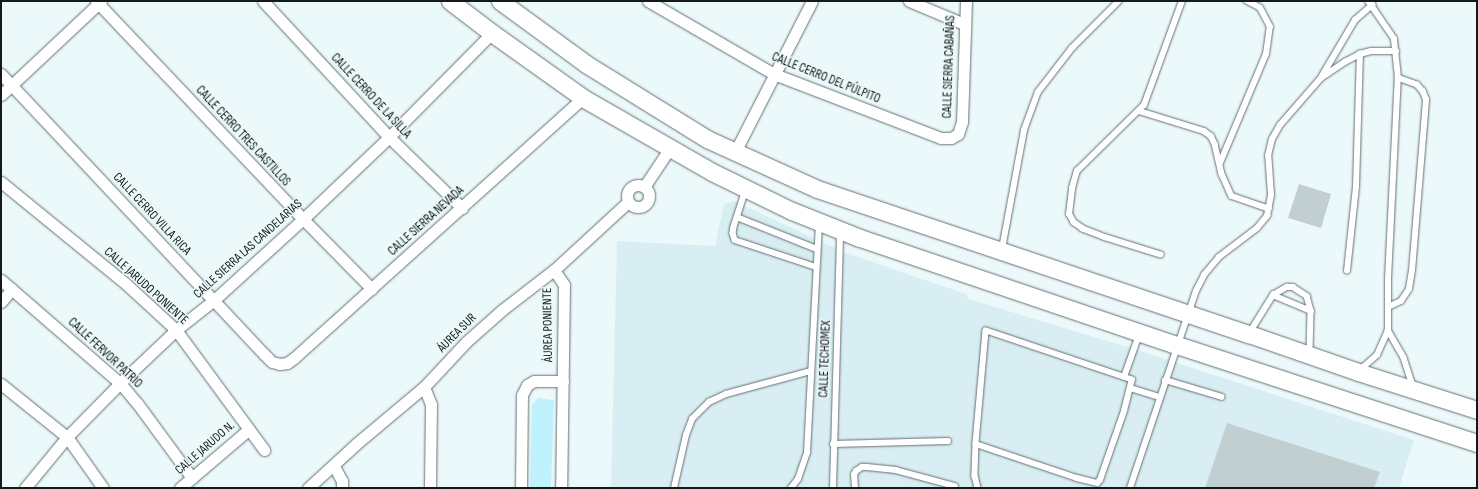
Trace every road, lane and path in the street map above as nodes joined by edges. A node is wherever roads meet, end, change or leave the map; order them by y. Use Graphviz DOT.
graph roads {
  1 [pos="263,1"];
  2 [pos="450,1"];
  3 [pos="648,1"];
  4 [pos="812,1"];
  5 [pos="909,1"];
  6 [pos="966,1"];
  7 [pos="1119,1"];
  8 [pos="1182,1"];
  9 [pos="1246,1"];
  10 [pos="98,2"];
  11 [pos="1370,3"];
  12 [pos="509,4"];
  13 [pos="964,24"];
  14 [pos="492,33"];
  15 [pos="1396,51"];
  16 [pos="1360,54"];
  17 [pos="1,74"];
  18 [pos="774,74"];
  19 [pos="1321,78"];
  20 [pos="1398,78"];
  21 [pos="13,86"];
  22 [pos="1,95"];
  23 [pos="583,98"];
  24 [pos="1139,111"];
  25 [pos="958,134"];
  26 [pos="389,137"];
  27 [pos="670,148"];
  28 [pos="735,152"];
  29 [pos="1220,163"];
  30 [pos="1,182"];
  31 [pos="644,187"];
  32 [pos="746,189"];
  33 [pos="628,202"];
  34 [pos="462,208"];
  35 [pos="1269,209"];
  36 [pos="737,217"];
  37 [pos="303,219"];
  38 [pos="819,222"];
  39 [pos="840,230"];
  40 [pos="817,249"];
  41 [pos="1002,251"];
  42 [pos="1162,255"];
  43 [pos="816,268"];
  44 [pos="554,270"];
  45 [pos="1348,271"];
  46 [pos="1,280"];
  47 [pos="12,289"];
  48 [pos="372,289"];
  49 [pos="1273,295"];
  50 [pos="214,300"];
  51 [pos="1,302"];
  52 [pos="1388,307"];
  53 [pos="1310,311"];
  54 [pos="1188,314"];
  55 [pos="176,330"];
  56 [pos="1388,330"];
  57 [pos="1140,333"];
  58 [pos="1249,334"];
  59 [pos="1177,345"];
  60 [pos="1310,355"];
  61 [pos="287,363"];
  62 [pos="811,371"];
  63 [pos="1358,372"];
  64 [pos="1124,377"];
  65 [pos="1165,380"];
  66 [pos="563,381"];
  67 [pos="120,383"];
  68 [pos="1,384"];
  69 [pos="424,388"];
  70 [pos="1130,388"];
  71 [pos="1414,389"];
  72 [pos="1160,397"];
  73 [pos="1222,397"];
  74 [pos="1477,410"];
  75 [pos="248,430"];
  76 [pos="67,437"];
  77 [pos="948,441"];
  78 [pos="1477,443"];
  79 [pos="833,444"];
  80 [pos="976,444"];
  81 [pos="264,450"];
  82 [pos="334,466"];
  83 [pos="192,478"];
  84 [pos="954,486"];
  85 [pos="25,488"];
  86 [pos="103,488"];
  87 [pos="180,488"];
  88 [pos="308,488"];
  89 [pos="342,488"];
  90 [pos="430,488"];
  91 [pos="521,488"];
  92 [pos="561,488"];
  93 [pos="674,488"];
  94 [pos="791,488"];
  95 [pos="833,488"];
  96 [pos="855,488"];
  97 [pos="978,488"];
  98 [pos="1130,488"];
  1 -- 26 [label="street, CALLE CERRO DE LA SILLA"];
  2 -- 14 [label="main road"];
  3 -- 18 [label="street, CALLE CERRO DEL PÚLPITO"];
  4 -- 18 [label="street"];
  5 -- 13 [label="street"];
  6 -- 13 [label="street, CALLE SIERRA CABAÑAS"];
  7 -- 41 [label="lane"];
  8 -- 24 [label="lane"];
  9 -- 29 [label="lane"];
  10 -- 21 [label="street"];
  10 -- 37 [label="street, CALLE CERRO TRES CASTILLOS"];
  11 -- 15 [label="lane"];
  11 -- 19 [label="lane"];
  12 -- 28 [label="main road"];
  13 -- 25 [label="street, CALLE SIERRA CABAÑAS"];
  14 -- 23 [label="main road"];
  14 -- 26 [label="street, CALLE SIERRA LAS CANDELARIAS"];
  15 -- 16 [label="lane"];
  15 -- 20 [label="lane"];
  16 -- 19 [label="lane"];
  16 -- 45 [label="lane"];
  17 -- 21 [label="street, CALLE CERRO VILLA RICA"];
  18 -- 25 [label="street, CALLE CERRO DEL PÚLPITO"];
  18 -- 28 [label="street"];
  19 -- 35 [label="lane"];
  20 -- 52 [label="lane"];
  20 -- 52 [label="lane"];
  21 -- 22 [label="street"];
  21 -- 50 [label="street, CALLE CERRO VILLA RICA"];
  23 -- 27 [label="main road"];
  23 -- 34 [label="street, CALLE SIERRA NEVADA"];
  24 -- 29 [label="lane"];
  24 -- 42 [label="lane"];
  26 -- 34 [label="street, CALLE CERRO DE LA SILLA"];
  26 -- 37 [label="street, CALLE SIERRA LAS CANDELARIAS"];
  27 -- 31 [label="street"];
  27 -- 32 [label="main road"];
  28 -- 41 [label="main road"];
  29 -- 35 [label="lane"];
  30 -- 55 [label="street, CALLE JARUDO PONIENTE"];
  31 -- 33 [label="street, ÁUREA SUR"];
  31 -- 33 [label="street"];
  32 -- 36 [label="lane"];
  32 -- 38 [label="main road"];
  33 -- 44 [label="street, ÁUREA SUR"];
  34 -- 48 [label="street, CALLE SIERRA NEVADA"];
  35 -- 54 [label="lane"];
  36 -- 40 [label="lane"];
  36 -- 43 [label="lane"];
  37 -- 48 [label="street, CALLE CERRO TRES CASTILLOS"];
  37 -- 50 [label="street, CALLE SIERRA LAS CANDELARIAS"];
  38 -- 39 [label="main road"];
  38 -- 40 [label="lane"];
  39 -- 57 [label="main road"];
  39 -- 79 [label="lane, CALLE TECHOMEX"];
  40 -- 43 [label="lane"];
  41 -- 54 [label="main road"];
  43 -- 62 [label="lane"];
  44 -- 66 [label="street, ÁUREA PONIENTE"];
  44 -- 69 [label="street, ÁUREA SUR"];
  46 -- 47 [label="street, CALLE FERVOR PATRIO"];
  47 -- 51 [label="street"];
  47 -- 67 [label="street, CALLE FERVOR PATRIO"];
  48 -- 61 [label="street, CALLE SIERRA NEVADA"];
  49 -- 53 [label="lane"];
  49 -- 53 [label="lane"];
  49 -- 58 [label="lane"];
  50 -- 55 [label="street, CALLE SIERRA LAS CANDELARIAS"];
  50 -- 61 [label="street, CALLE CERRO VILLA RICA"];
  52 -- 56 [label="lane"];
  53 -- 60 [label="lane"];
  54 -- 58 [label="main road"];
  54 -- 59 [label="lane"];
  55 -- 67 [label="street, CALLE SIERRA LAS CANDELARIAS"];
  55 -- 75 [label="street, CALLE JARUDO PONIENTE"];
  56 -- 63 [label="lane"];
  56 -- 71 [label="lane"];
  57 -- 59 [label="main road"];
  57 -- 64 [label="lane"];
  58 -- 60 [label="main road"];
  59 -- 65 [label="lane"];
  59 -- 78 [label="main road"];
  60 -- 63 [label="main road"];
  62 -- 93 [label="lane"];
  62 -- 94 [label="lane"];
  63 -- 71 [label="main road"];
  64 -- 70 [label="lane"];
  64 -- 80 [label="lane"];
  65 -- 72 [label="lane"];
  65 -- 73 [label="lane"];
  66 -- 91 [label="street, ÁUREA PONIENTE"];
  66 -- 92 [label="street, ÁUREA PONIENTE"];
  67 -- 76 [label="street, CALLE SIERRA LAS CANDELARIAS"];
  67 -- 83 [label="street, CALLE FERVOR PATRIO"];
  68 -- 76 [label="street"];
  69 -- 82 [label="street, ÁUREA SUR"];
  69 -- 90 [label="street"];
  70 -- 72 [label="lane"];
  70 -- 80 [label="lane"];
  71 -- 74 [label="main road"];
  72 -- 98 [label="lane"];
  75 -- 81 [label="street, CALLE JARUDO PONIENTE"];
  75 -- 83 [label="street, CALLE JARUDO N."];
  76 -- 85 [label="street, CALLE SIERRA LAS CANDELARIAS"];
  76 -- 86 [label="street"];
  77 -- 79 [label="lane"];
  79 -- 95 [label="lane, CALLE TECHOMEX"];
  80 -- 97 [label="lane"];
  82 -- 88 [label="street, ÁUREA SUR"];
  82 -- 89 [label="street"];
  83 -- 87 [label="street, CALLE JARUDO N."];
  84 -- 96 [label="lane"];
}
